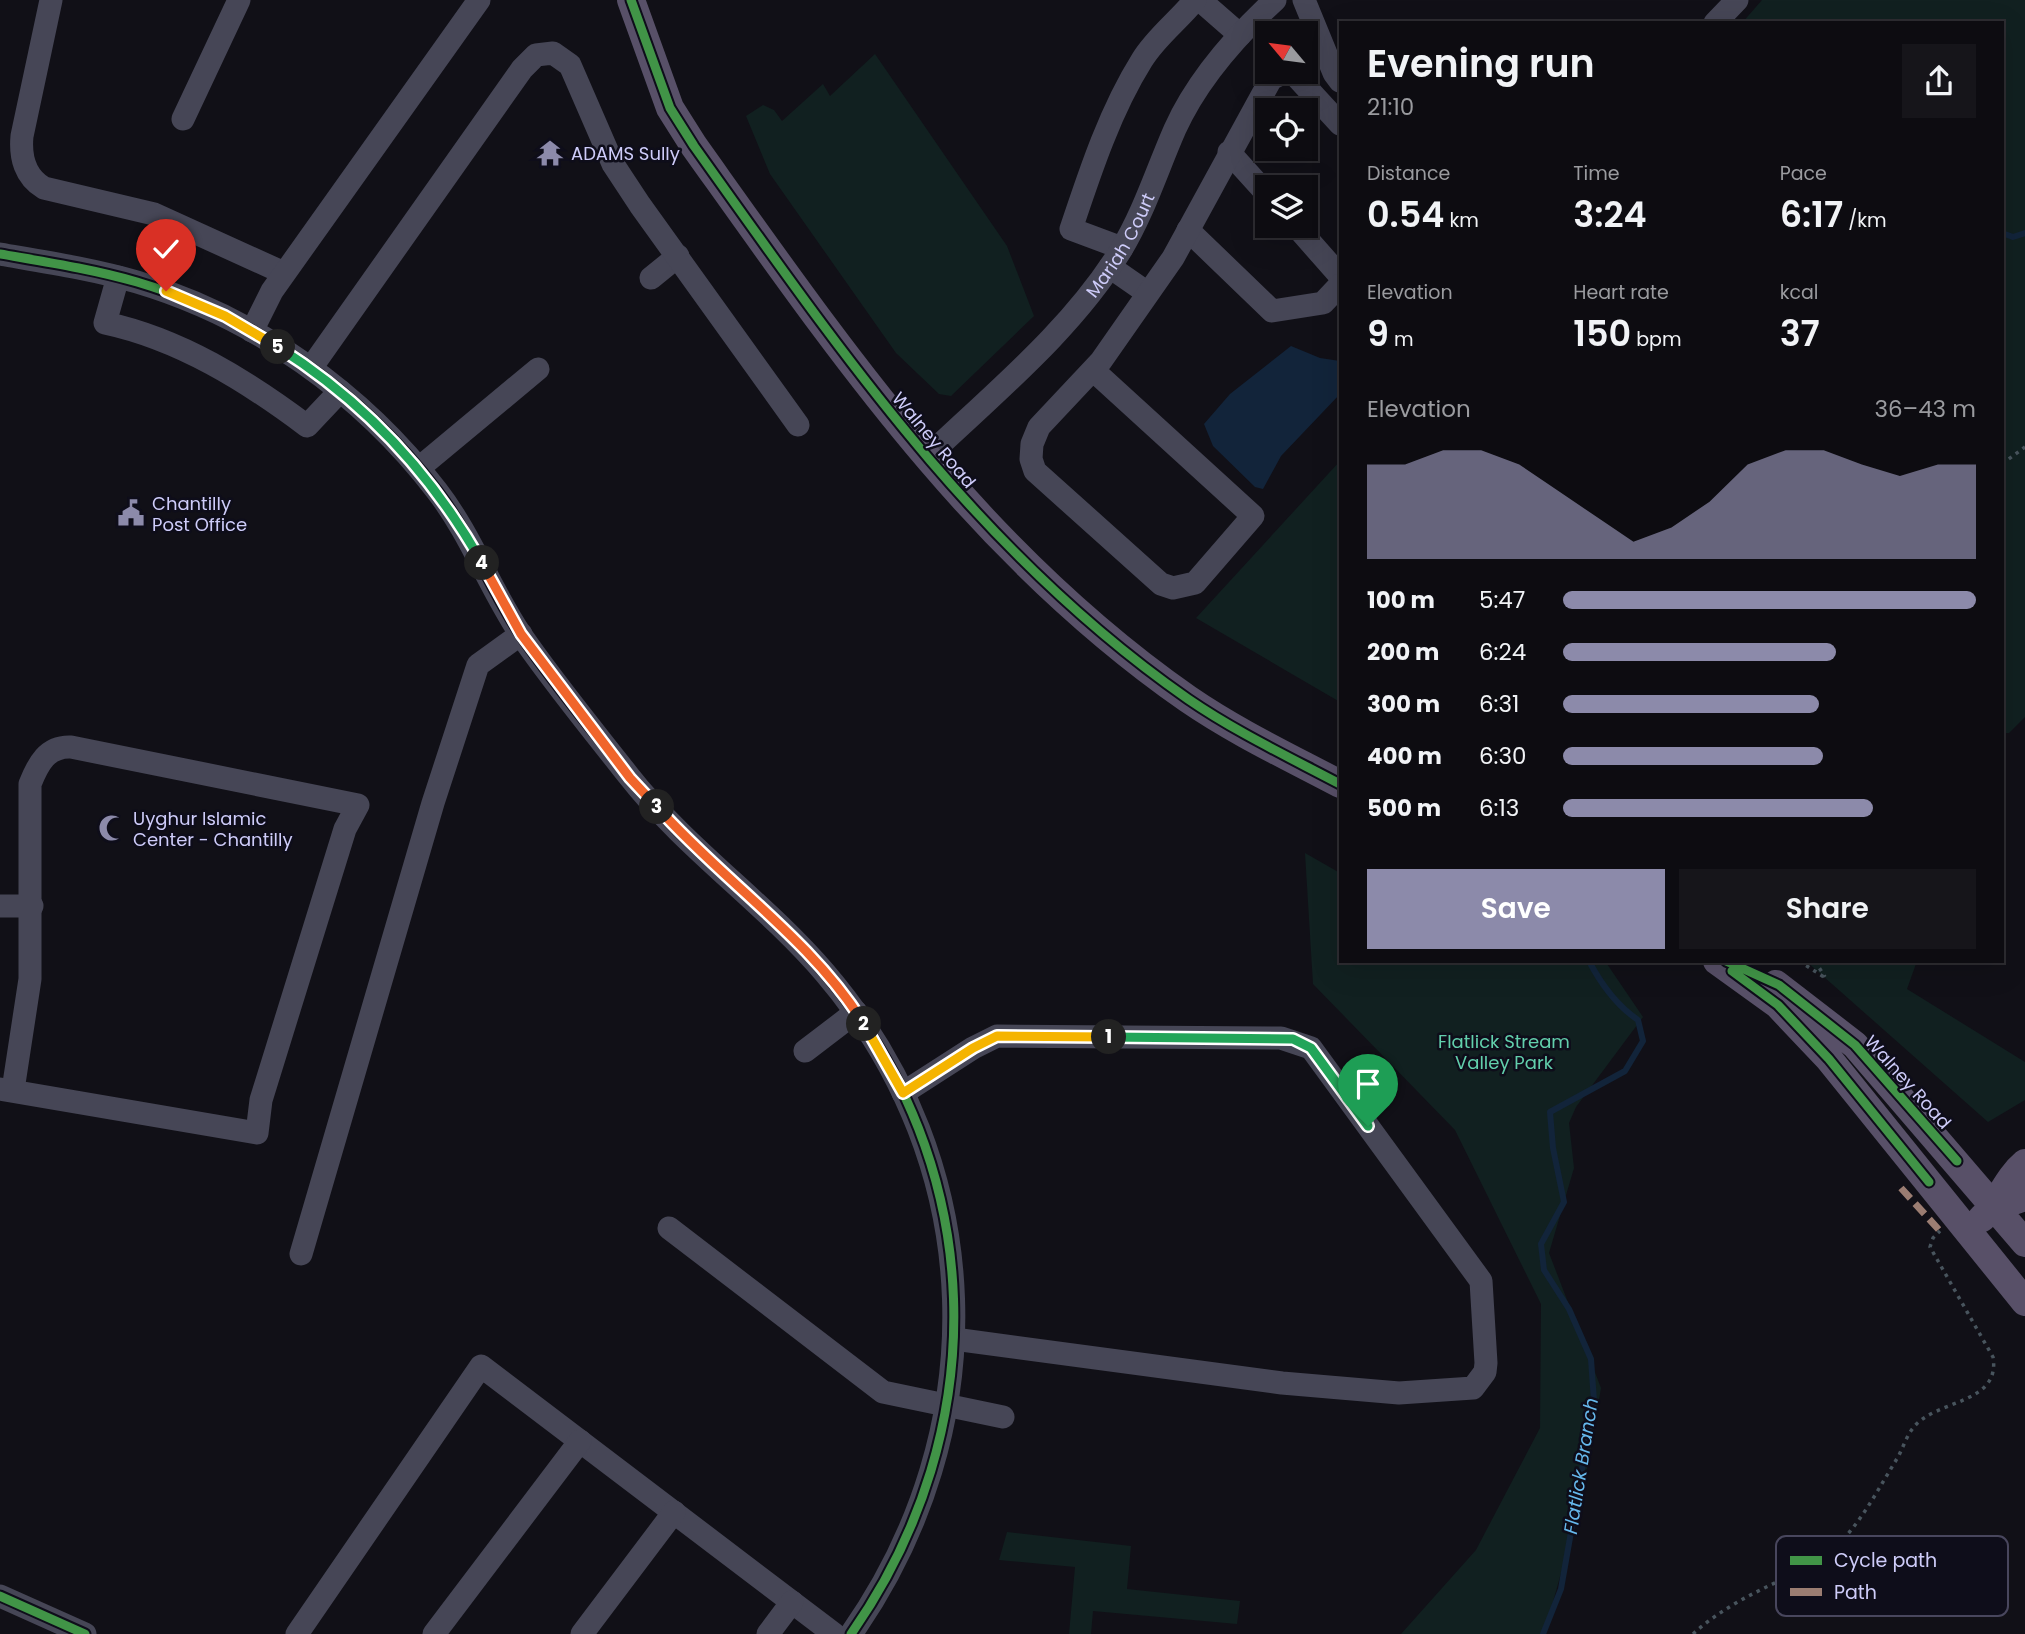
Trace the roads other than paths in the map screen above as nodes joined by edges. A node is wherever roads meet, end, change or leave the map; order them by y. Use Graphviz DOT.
graph roads {
  1 [pos="51,0"];
  2 [pos="239,0"];
  3 [pos="479,0"];
  4 [pos="631,0"];
  5 [pos="1197,0"];
  6 [pos="1275,0"];
  7 [pos="1304,0"];
  8 [pos="1737,0"];
  9 [pos="1716,21"];
  10 [pos="1240,35"];
  11 [pos="1339,80"];
  12 [pos="183,119"];
  13 [pos="1339,123"];
  14 [pos="1229,152"];
  15 [pos="1255,181"];
  16 [pos="1188,230"];
  17 [pos="1307,238"];
  18 [pos="0,254"];
  19 [pos="678,256"];
  20 [pos="1116,258"];
  21 [pos="284,274"];
  22 [pos="1339,275"];
  23 [pos="118,277"];
  24 [pos="652,278"];
  25 [pos="1339,286"];
  26 [pos="1146,292"];
  27 [pos="253,331"];
  28 [pos="311,368"];
  29 [pos="538,369"];
  30 [pos="1093,370"];
  31 [pos="340,391"];
  32 [pos="798,425"];
  33 [pos="926,458"];
  34 [pos="419,468"];
  35 [pos="521,634"];
  36 [pos="1339,783"];
  37 [pos="0,906"];
  38 [pos="33,906"];
  39 [pos="1720,963"];
  40 [pos="1730,963"];
  41 [pos="856,1012"];
  42 [pos="805,1051"];
  43 [pos="7,1089"];
  44 [pos="903,1093"];
  45 [pos="2025,1163"];
  46 [pos="2025,1197"];
  47 [pos="1994,1208"];
  48 [pos="669,1228"];
  49 [pos="1968,1231"];
  50 [pos="2025,1243"];
  51 [pos="301,1254"];
  52 [pos="2025,1302"];
  53 [pos="954,1339"];
  54 [pos="947,1407"];
  55 [pos="1003,1417"];
  56 [pos="580,1441"];
  57 [pos="674,1512"];
  58 [pos="0,1596"];
  59 [pos="792,1602"];
  60 [pos="85,1634"];
  61 [pos="297,1634"];
  62 [pos="434,1634"];
  63 [pos="582,1634"];
  64 [pos="768,1634"];
  65 [pos="834,1634"];
  66 [pos="851,1634"];
  1 -- 21 [label="street"];
  2 -- 12 [label="street"];
  3 -- 21 [label="street"];
  4 -- 33 [label="main road, Walney Road"];
  5 -- 10 [label="street"];
  5 -- 20 [label="street"];
  6 -- 10 [label="street, Mariah Court"];
  7 -- 11 [label="street"];
  8 -- 9 [label="street"];
  10 -- 20 [label="street, Mariah Court"];
  13 -- 14 [label="street"];
  14 -- 15 [label="street"];
  14 -- 16 [label="street"];
  16 -- 25 [label="street"];
  16 -- 26 [label="street"];
  17 -- 22 [label="street"];
  18 -- 23 [label="street"];
  19 -- 24 [label="street"];
  19 -- 28 [label="street"];
  19 -- 32 [label="street"];
  20 -- 26 [label="street"];
  20 -- 33 [label="street, Mariah Court"];
  21 -- 27 [label="street"];
  23 -- 27 [label="street"];
  23 -- 31 [label="street"];
  26 -- 30 [label="street"];
  27 -- 28 [label="street"];
  28 -- 31 [label="street"];
  29 -- 34 [label="street"];
  30 -- 30 [label="street"];
  31 -- 34 [label="street"];
  33 -- 36 [label="main road, Walney Road"];
  34 -- 35 [label="street"];
  35 -- 41 [label="street"];
  35 -- 51 [label="street"];
  37 -- 38 [label="street"];
  38 -- 43 [label="street"];
  38 -- 43 [label="street"];
  39 -- 49 [label="main road"];
  40 -- 47 [label="main road, Walney Road"];
  41 -- 42 [label="street"];
  41 -- 44 [label="street"];
  44 -- 53 [label="street"];
  44 -- 53 [label="street"];
  45 -- 47 [label="main road"];
  46 -- 47 [label="main road"];
  47 -- 49 [label="main road"];
  47 -- 50 [label="main road, Walney Road"];
  48 -- 54 [label="street"];
  49 -- 52 [label="main road"];
  53 -- 54 [label="street"];
  54 -- 55 [label="street"];
  54 -- 66 [label="street"];
  56 -- 57 [label="street"];
  56 -- 61 [label="street"];
  56 -- 62 [label="street"];
  57 -- 59 [label="street"];
  57 -- 63 [label="street"];
  58 -- 60 [label="street"];
  59 -- 64 [label="street"];
  59 -- 65 [label="street"];
}
